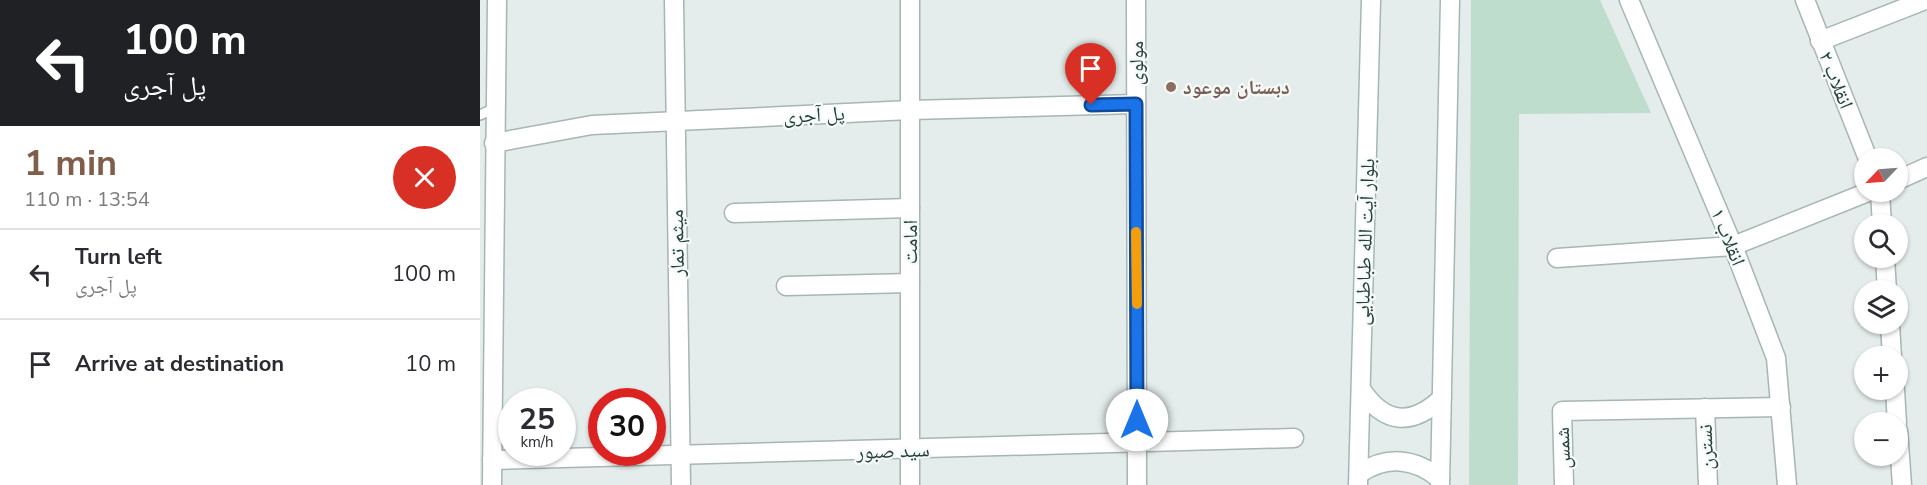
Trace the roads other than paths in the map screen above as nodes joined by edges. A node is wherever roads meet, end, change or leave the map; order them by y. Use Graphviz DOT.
graph roads {
  1 [pos="496,0"];
  2 [pos="674,0"];
  3 [pos="910,0"];
  4 [pos="1136,0"];
  5 [pos="1371,0"];
  6 [pos="1450,0"];
  7 [pos="1629,0"];
  8 [pos="1805,0"];
  9 [pos="1925,0"];
  10 [pos="1820,41"];
  11 [pos="1136,104"];
  12 [pos="910,110"];
  13 [pos="487,111"];
  14 [pos="675,122"];
  15 [pos="494,143"];
  16 [pos="1864,148"];
  17 [pos="1927,167"];
  18 [pos="1908,176"];
  19 [pos="1854,198"];
  20 [pos="910,208"];
  21 [pos="734,213"];
  22 [pos="1733,246"];
  23 [pos="1557,258"];
  24 [pos="910,283"];
  25 [pos="786,286"];
  26 [pos="486,361"];
  27 [pos="1361,389"];
  28 [pos="1442,398"];
  29 [pos="1781,407"];
  30 [pos="1705,408"];
  31 [pos="1294,438"];
  32 [pos="1137,443"];
  33 [pos="910,451"];
  34 [pos="681,456"];
  35 [pos="492,460"];
  36 [pos="1901,466"];
  37 [pos="1359,480"];
  38 [pos="1440,482"];
  39 [pos="492,485"];
  40 [pos="681,485"];
  41 [pos="910,485"];
  42 [pos="1137,485"];
  43 [pos="1564,485"];
  44 [pos="1708,485"];
  45 [pos="1787,485"];
  46 [pos="1902,485"];
  1 -- 13 [label="street"];
  2 -- 14 [label="street, میثم تمار"];
  3 -- 12 [label="street, امامت"];
  4 -- 11 [label="street, مولوی"];
  5 -- 27 [label="street, بلوار آیت الله طباطبایی"];
  6 -- 28 [label="street"];
  7 -- 22 [label="street, انقلاب ۱"];
  8 -- 10 [label="street, انقلاب ۲"];
  9 -- 10 [label="street"];
  10 -- 16 [label="street, انقلاب ۲"];
  11 -- 12 [label="street, پل آجری"];
  11 -- 32 [label="street, مولوی"];
  12 -- 14 [label="street, پل آجری"];
  12 -- 20 [label="street, امامت"];
  13 -- 15 [label="street"];
  14 -- 15 [label="street, پل آجری"];
  14 -- 34 [label="street, میثم تمار"];
  15 -- 26 [label="street"];
  17 -- 18 [label="street"];
  19 -- 22 [label="street"];
  20 -- 21 [label="street"];
  20 -- 24 [label="street, امامت"];
  22 -- 23 [label="street"];
  22 -- 29 [label="street, انقلاب ۱"];
  24 -- 25 [label="street"];
  24 -- 33 [label="street, امامت"];
  26 -- 35 [label="street"];
  27 -- 28 [label="street"];
  27 -- 37 [label="street, بلوار آیت الله طباطبایی"];
  28 -- 38 [label="street"];
  29 -- 30 [label="street"];
  29 -- 45 [label="street, انقلاب ۱"];
  30 -- 43 [label="street, شمس"];
  30 -- 44 [label="street, نسترن"];
  31 -- 32 [label="street, سید صبور"];
  32 -- 33 [label="street, سید صبور"];
  32 -- 42 [label="street, مولوی"];
  33 -- 34 [label="street, سید صبور"];
  33 -- 41 [label="street, امامت"];
  34 -- 35 [label="street, سید صبور"];
  34 -- 40 [label="street, میثم تمار"];
  35 -- 39 [label="street"];
  36 -- 46 [label="street"];
  37 -- 38 [label="street"];
}
